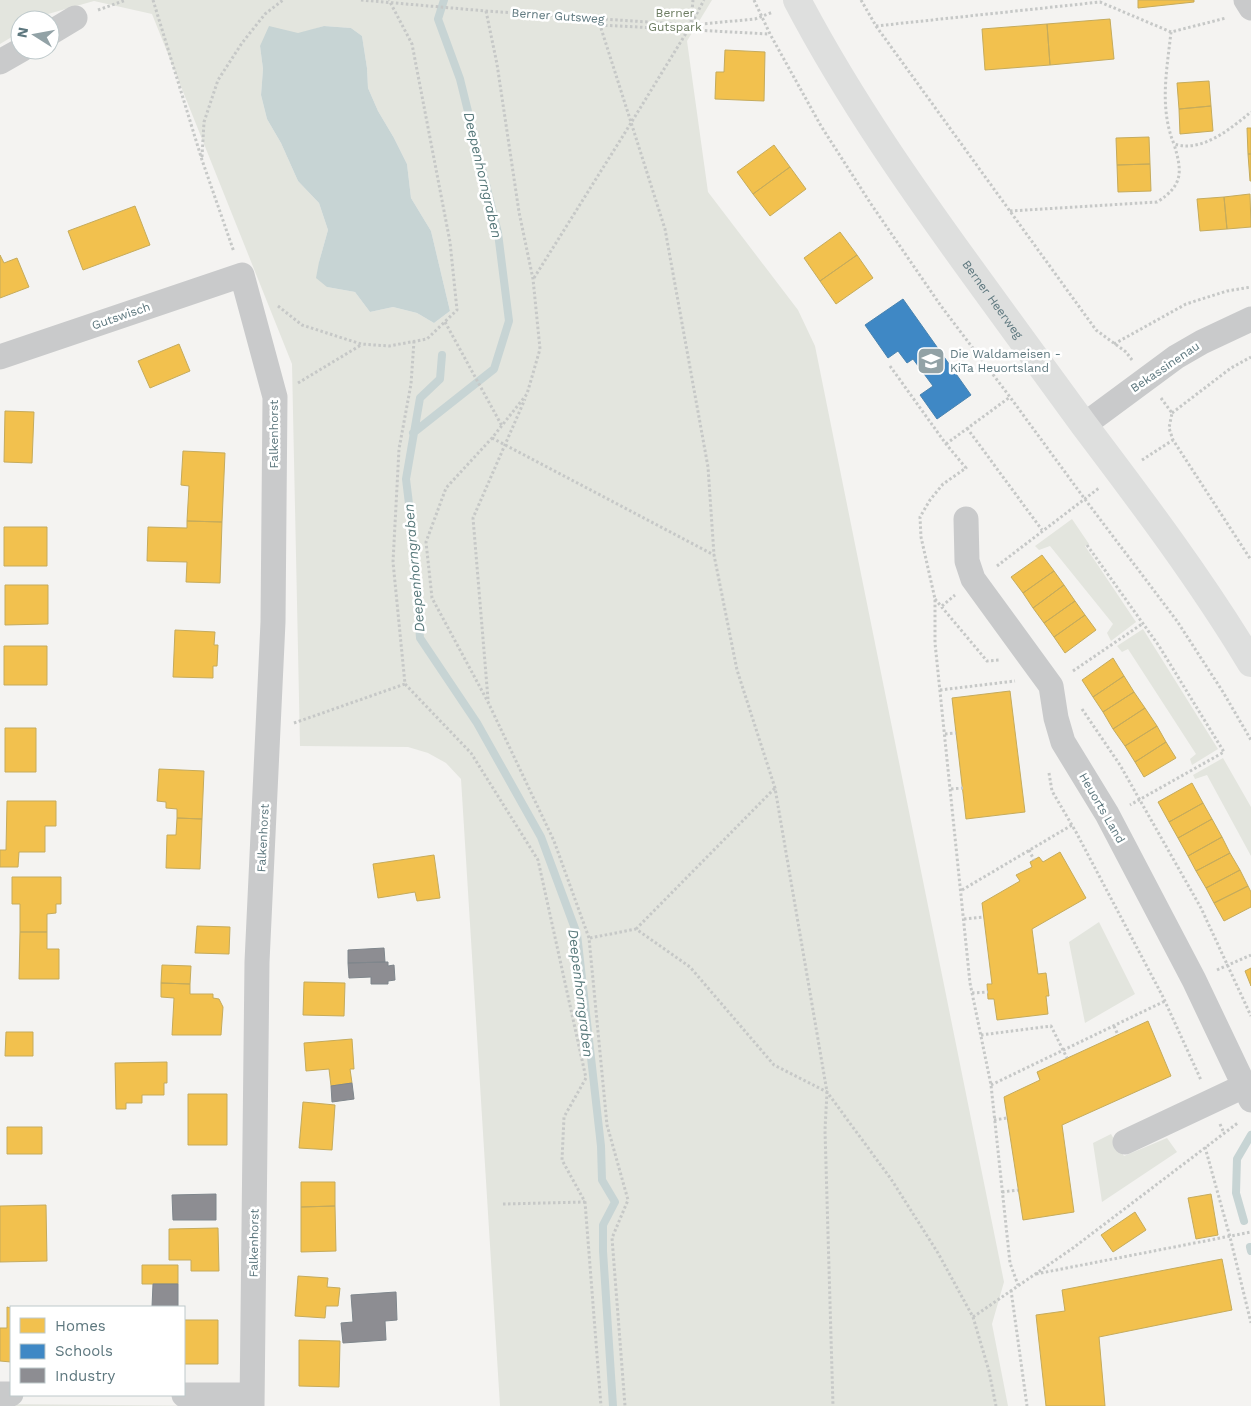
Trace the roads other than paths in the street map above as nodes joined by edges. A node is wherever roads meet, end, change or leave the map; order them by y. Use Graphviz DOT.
graph roads {
  1 [pos="798,0"];
  2 [pos="76,18"];
  3 [pos="60,27"];
  4 [pos="242,275"];
  5 [pos="1251,319"];
  6 [pos="0,358"];
  7 [pos="1084,424"];
  8 [pos="966,520"];
  9 [pos="1251,664"];
  10 [pos="1247,1101"];
  11 [pos="1125,1142"];
  12 [pos="185,1395"];
  13 [pos="252,1400"];
  1 -- 7 [label="main road, Berner Heerweg"];
  2 -- 3 [label="street"];
  4 -- 6 [label="street, Gutswisch"];
  4 -- 13 [label="street, Falkenhorst"];
  5 -- 7 [label="street, Bekassinenau"];
  7 -- 9 [label="main road, Berner Heerweg"];
  8 -- 10 [label="street, Heuorts Land"];
  10 -- 11 [label="street"];
  12 -- 13 [label="street"];
}
